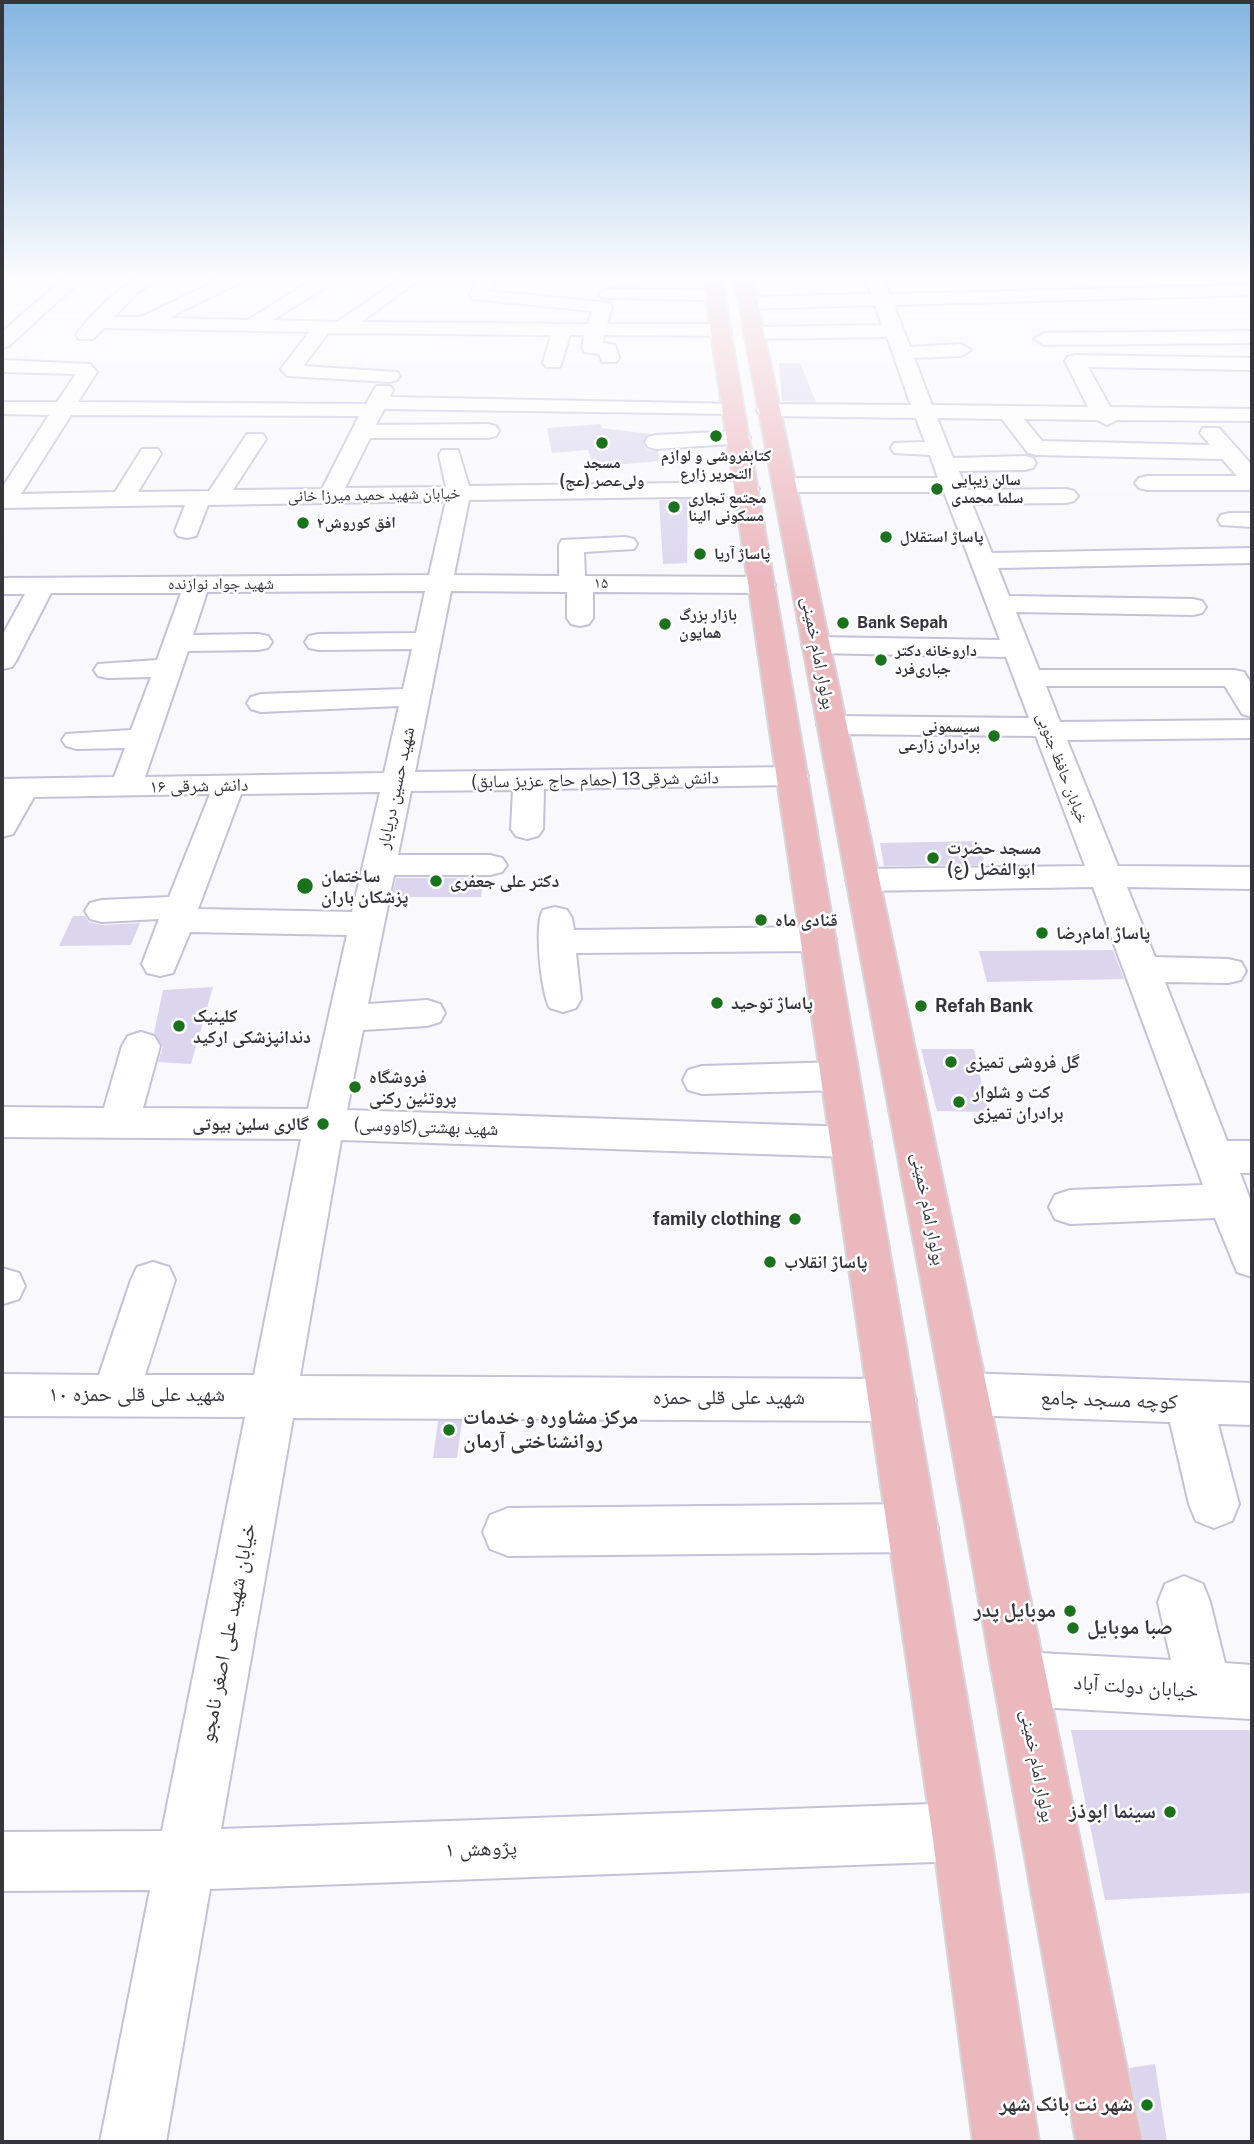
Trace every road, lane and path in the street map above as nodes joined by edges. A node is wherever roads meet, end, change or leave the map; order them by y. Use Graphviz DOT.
graph roads {
  1 [pos="82,377"];
  2 [pos="389,377"];
  3 [pos="407,377"];
  4 [pos="753,377"];
  5 [pos="910,377"];
  6 [pos="1077,377"];
  7 [pos="1181,377"];
  8 [pos="1202,377"];
  9 [pos="413,379"];
  10 [pos="1187,381"];
  11 [pos="198,388"];
  12 [pos="840,389"];
  13 [pos="374,407"];
  14 [pos="2,408"];
  15 [pos="64,408"];
  16 [pos="762,408"];
  17 [pos="183,410"];
  18 [pos="849,414"];
  19 [pos="1011,416"];
  20 [pos="1106,417"];
  21 [pos="1202,417"];
  22 [pos="1252,417"];
  23 [pos="268,425"];
  24 [pos="510,430"];
  25 [pos="361,432"];
  26 [pos="931,437"];
  27 [pos="898,440"];
  28 [pos="656,442"];
  29 [pos="1228,452"];
  30 [pos="150,454"];
  31 [pos="450,454"];
  32 [pos="1030,456"];
  33 [pos="1252,481"];
  34 [pos="1147,483"];
  35 [pos="766,487"];
  36 [pos="459,494"];
  37 [pos="330,496"];
  38 [pos="1066,496"];
  39 [pos="207,498"];
  40 [pos="3,501"];
  41 [pos="109,506"];
  42 [pos="1131,529"];
  43 [pos="187,531"];
  44 [pos="1077,531"];
  45 [pos="1172,534"];
  46 [pos="625,544"];
  47 [pos="1252,555"];
  48 [pos="1191,556"];
  49 [pos="88,557"];
  50 [pos="1155,557"];
  51 [pos="1097,558"];
  52 [pos="982,561"];
  53 [pos="440,583"];
  54 [pos="517,583"];
  55 [pos="576,583"];
  56 [pos="197,584"];
  57 [pos="762,584"];
  58 [pos="2,586"];
  59 [pos="42,586"];
  60 [pos="70,586"];
  61 [pos="999,604"];
  62 [pos="1193,607"];
  63 [pos="516,612"];
  64 [pos="580,618"];
  65 [pos="428,641"];
  66 [pos="258,642"];
  67 [pos="319,642"];
  68 [pos="816,645"];
  69 [pos="1016,649"];
  70 [pos="173,655"];
  71 [pos="2,661"];
  72 [pos="107,670"];
  73 [pos="1028,678"];
  74 [pos="1244,688"];
  75 [pos="415,697"];
  76 [pos="261,703"];
  77 [pos="832,725"];
  78 [pos="1047,729"];
  79 [pos="1252,729"];
  80 [pos="143,739"];
  81 [pos="77,740"];
  82 [pos="793,776"];
  83 [pos="529,780"];
  84 [pos="397,784"];
  85 [pos="229,786"];
  86 [pos="126,787"];
  87 [pos="12,788"];
  88 [pos="2,827"];
  89 [pos="527,830"];
  90 [pos="379,865"];
  91 [pos="490,865"];
  92 [pos="1104,876"];
  93 [pos="1252,878"];
  94 [pos="863,880"];
  95 [pos="102,911"];
  96 [pos="179,914"];
  97 [pos="367,924"];
  98 [pos="818,939"];
  99 [pos="160,964"];
  100 [pos="1142,969"];
  101 [pos="1228,971"];
  102 [pos="563,999"];
  103 [pos="427,1013"];
  104 [pos="346,1018"];
  105 [pos="141,1046"];
  106 [pos="840,1076"];
  107 [pos="702,1080"];
  108 [pos="2,1122"];
  109 [pos="119,1123"];
  110 [pos="324,1124"];
  111 [pos="851,1142"];
  112 [pos="1213,1157"];
  113 [pos="1252,1157"];
  114 [pos="1230,1201"];
  115 [pos="1070,1207"];
  116 [pos="1252,1259"];
  117 [pos="153,1280"];
  118 [pos="965,1394"];
  119 [pos="2,1395"];
  120 [pos="115,1395"];
  121 [pos="272,1395"];
  122 [pos="892,1399"];
  123 [pos="1189,1403"];
  124 [pos="1252,1404"];
  125 [pos="1214,1504"];
  126 [pos="912,1528"];
  127 [pos="508,1532"];
  128 [pos="1184,1602"];
  129 [pos="1020,1679"];
  130 [pos="1229,1692"];
  131 [pos="961,1832"];
  132 [pos="185,1860"];
  133 [pos="2,1861"];
  134 [pos="133,2142"];
  135 [pos="144,2142"];
  136 [pos="1006,2142"];
  137 [pos="1110,2142"];
  1 -- 15 [label="street"];
  2 -- 13 [label="street"];
  3 -- 9 [label="street"];
  4 -- 16 [label="main road, بولوار امام خمینی"];
  5 -- 26 [label="street, خیابان حافظ جنوبی"];
  6 -- 20 [label="street"];
  7 -- 10 [label="street"];
  8 -- 10 [label="street"];
  10 -- 21 [label="street"];
  11 -- 17 [label="street"];
  12 -- 18 [label="street"];
  13 -- 16 [label="street"];
  13 -- 23 [label="street"];
  13 -- 25 [label="street"];
  14 -- 15 [label="street"];
  15 -- 17 [label="street"];
  15 -- 40 [label="street"];
  16 -- 18 [label="street"];
  16 -- 28 [label="street"];
  16 -- 35 [label="main road, بولوار امام خمینی"];
  17 -- 23 [label="street"];
  18 -- 26 [label="street"];
  19 -- 20 [label="street"];
  19 -- 26 [label="street"];
  19 -- 32 [label="street"];
  20 -- 21 [label="street"];
  21 -- 22 [label="street"];
  21 -- 29 [label="street"];
  23 -- 39 [label="street"];
  24 -- 25 [label="street"];
  25 -- 37 [label="street"];
  26 -- 27 [label="street"];
  26 -- 32 [label="street"];
  26 -- 35 [label="street, خیابان شهید حمید میرزا خانی"];
  26 -- 38 [label="street"];
  26 -- 52 [label="street, خیابان حافظ جنوبی"];
  29 -- 32 [label="street"];
  29 -- 33 [label="street"];
  30 -- 41 [label="street"];
  31 -- 36 [label="street"];
  33 -- 34 [label="street"];
  35 -- 36 [label="street, خیابان شهید حمید میرزا خانی"];
  35 -- 57 [label="main road, بولوار امام خمینی"];
  35 -- 68 [label="main road, بولوار امام خمینی"];
  36 -- 37 [label="street, خیابان شهید حمید میرزا خانی"];
  36 -- 53 [label="street, شهید حسین دریابار"];
  37 -- 39 [label="street, خیابان شهید حمید میرزا خانی"];
  39 -- 41 [label="street, خیابان شهید حمید میرزا خانی"];
  39 -- 43 [label="street"];
  40 -- 41 [label="street, خیابان شهید حمید میرزا خانی"];
  42 -- 50 [label="street"];
  44 -- 51 [label="street"];
  45 -- 48 [label="street"];
  46 -- 55 [label="street"];
  47 -- 48 [label="street"];
  48 -- 50 [label="street"];
  49 -- 60 [label="street"];
  50 -- 51 [label="street"];
  51 -- 52 [label="street"];
  52 -- 61 [label="street, خیابان حافظ جنوبی"];
  53 -- 54 [label="street, ۱۵"];
  53 -- 56 [label="street, شهید جواد نوازنده"];
  53 -- 65 [label="street, شهید حسین دریابار"];
  54 -- 55 [label="street, ۱۵"];
  54 -- 63 [label="street"];
  55 -- 57 [label="street, ۱۵"];
  55 -- 64 [label="street"];
  56 -- 60 [label="street, شهید جواد نوازنده"];
  56 -- 70 [label="street"];
  57 -- 82 [label="main road, بولوار امام خمینی"];
  58 -- 59 [label="street, شهید جواد نوازنده"];
  59 -- 60 [label="street, شهید جواد نوازنده"];
  59 -- 71 [label="street"];
  61 -- 62 [label="street"];
  61 -- 69 [label="street, خیابان حافظ جنوبی"];
  65 -- 67 [label="street"];
  65 -- 75 [label="street, شهید حسین دریابار"];
  66 -- 70 [label="street"];
  68 -- 69 [label="street"];
  68 -- 77 [label="main road, بولوار امام خمینی"];
  69 -- 73 [label="street, خیابان حافظ جنوبی"];
  70 -- 72 [label="street"];
  70 -- 80 [label="street"];
  73 -- 74 [label="street"];
  73 -- 78 [label="street, خیابان حافظ جنوبی"];
  75 -- 76 [label="street"];
  75 -- 84 [label="street, شهید حسین دریابار"];
  77 -- 78 [label="street"];
  77 -- 94 [label="main road, بولوار امام خمینی"];
  78 -- 79 [label="street"];
  78 -- 92 [label="street, خیابان حافظ جنوبی"];
  80 -- 81 [label="street"];
  80 -- 86 [label="street"];
  82 -- 83 [label="street, دانش شرقی13 (حمام حاج عزیز سابق)"];
  82 -- 98 [label="main road, بولوار امام خمینی"];
  83 -- 84 [label="street, دانش شرقی13 (حمام حاج عزیز سابق)"];
  83 -- 89 [label="street"];
  84 -- 85 [label="street, دانش شرقی ۱۶"];
  84 -- 90 [label="street, شهید حسین دریابار"];
  85 -- 86 [label="street, دانش شرقی ۱۶"];
  85 -- 96 [label="street"];
  86 -- 87 [label="street, دانش شرقی ۱۶"];
  87 -- 88 [label="street"];
  90 -- 91 [label="street"];
  90 -- 97 [label="street, شهید حسین دریابار"];
  92 -- 93 [label="street"];
  92 -- 94 [label="street"];
  92 -- 100 [label="street, خیابان حافظ جنوبی"];
  94 -- 118 [label="main road, بولوار امام خمینی"];
  95 -- 96 [label="street"];
  96 -- 97 [label="street"];
  96 -- 99 [label="street"];
  97 -- 104 [label="street, شهید حسین دریابار"];
  98 -- 102 [label="street"];
  98 -- 106 [label="main road, بولوار امام خمینی"];
  100 -- 101 [label="street"];
  100 -- 112 [label="street, خیابان حافظ جنوبی"];
  103 -- 104 [label="street"];
  104 -- 110 [label="street, شهید حسین دریابار"];
  105 -- 109 [label="street"];
  106 -- 107 [label="street"];
  106 -- 111 [label="main road, بولوار امام خمینی"];
  108 -- 109 [label="street, شهید بهشتی(کاووسی)"];
  109 -- 110 [label="street, شهید بهشتی(کاووسی)"];
  110 -- 111 [label="street, شهید بهشتی(کاووسی)"];
  110 -- 121 [label="street, خیابان شهید علی اصغر نامجو"];
  111 -- 122 [label="main road, بولوار امام خمینی"];
  112 -- 113 [label="street"];
  112 -- 114 [label="street, خیابان حافظ جنوبی"];
  114 -- 115 [label="street"];
  114 -- 116 [label="street, خیابان حافظ جنوبی"];
  117 -- 120 [label="street"];
  118 -- 123 [label="street, کوچه مسجد جامع"];
  118 -- 129 [label="main road, بولوار امام خمینی"];
  119 -- 120 [label="street, شهید علی قلی حمزه ۱۰"];
  120 -- 121 [label="street, شهید علی قلی حمزه ۱۰"];
  121 -- 122 [label="street, شهید علی قلی حمزه"];
  121 -- 132 [label="street, خیابان شهید علی اصغر نامجو"];
  122 -- 126 [label="main road, بولوار امام خمینی"];
  123 -- 124 [label="street, کوچه مسجد جامع"];
  123 -- 125 [label="street"];
  126 -- 127 [label="street"];
  126 -- 131 [label="main road, بولوار امام خمینی"];
  128 -- 130 [label="street"];
  129 -- 130 [label="street, خیابان دولت آباد"];
  129 -- 137 [label="main road, بولوار امام خمینی"];
  131 -- 132 [label="street, پژوهش ۱"];
  131 -- 136 [label="main road, بولوار امام خمینی"];
  132 -- 133 [label="street, پژوهش ۱"];
  132 -- 134 [label="street, خیابان شهید علی اصغر نامجو"];
  134 -- 135 [label="street"];
}
